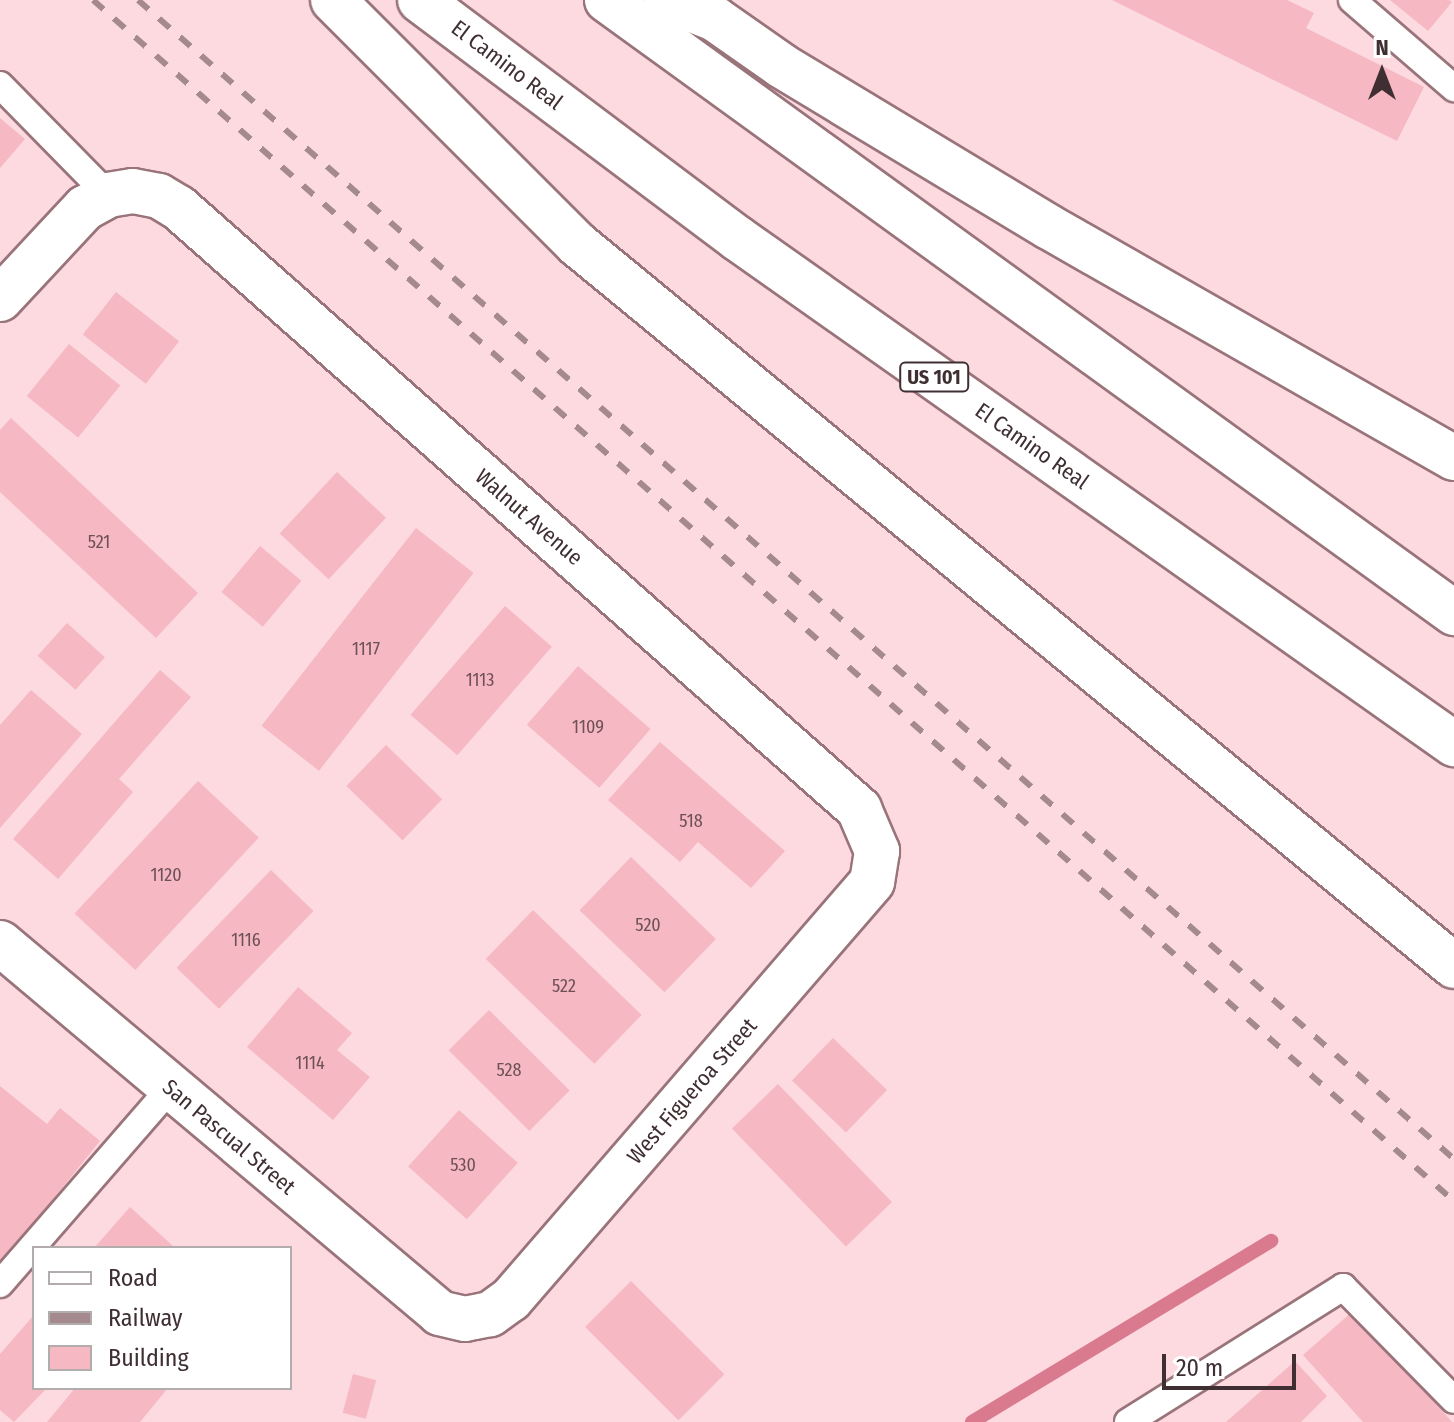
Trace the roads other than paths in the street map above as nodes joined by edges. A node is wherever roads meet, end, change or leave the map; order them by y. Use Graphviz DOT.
graph roads {
  1 [pos="333,0"];
  2 [pos="420,0"];
  3 [pos="607,0"];
  4 [pos="667,0"];
  5 [pos="1352,0"];
  6 [pos="0,85"];
  7 [pos="1454,88"];
  8 [pos="108,195"];
  9 [pos="0,299"];
  10 [pos="1454,458"];
  11 [pos="1454,613"];
  12 [pos="1454,744"];
  13 [pos="872,832"];
  14 [pos="0,943"];
  15 [pos="1454,966"];
  16 [pos="171,1087"];
  17 [pos="33,1246"];
  18 [pos="32,1247"];
  19 [pos="0,1284"];
  20 [pos="465,1319"];
  21 [pos="1454,1400"];
  22 [pos="1128,1422"];
  1 -- 15 [label="main road"];
  2 -- 12 [label="main road, El Camino Real / US 101"];
  3 -- 11 [label="main road"];
  4 -- 10 [label="main road"];
  5 -- 7 [label="lane"];
  6 -- 8 [label="lane"];
  8 -- 9 [label="main road"];
  8 -- 13 [label="main road, Walnut Avenue"];
  13 -- 20 [label="main road, West Figueroa Street"];
  14 -- 16 [label="main road, San Pascual Street"];
  16 -- 17 [label="lane"];
  16 -- 20 [label="main road, San Pascual Street"];
  18 -- 19 [label="lane"];
  21 -- 22 [label="lane"];
}
